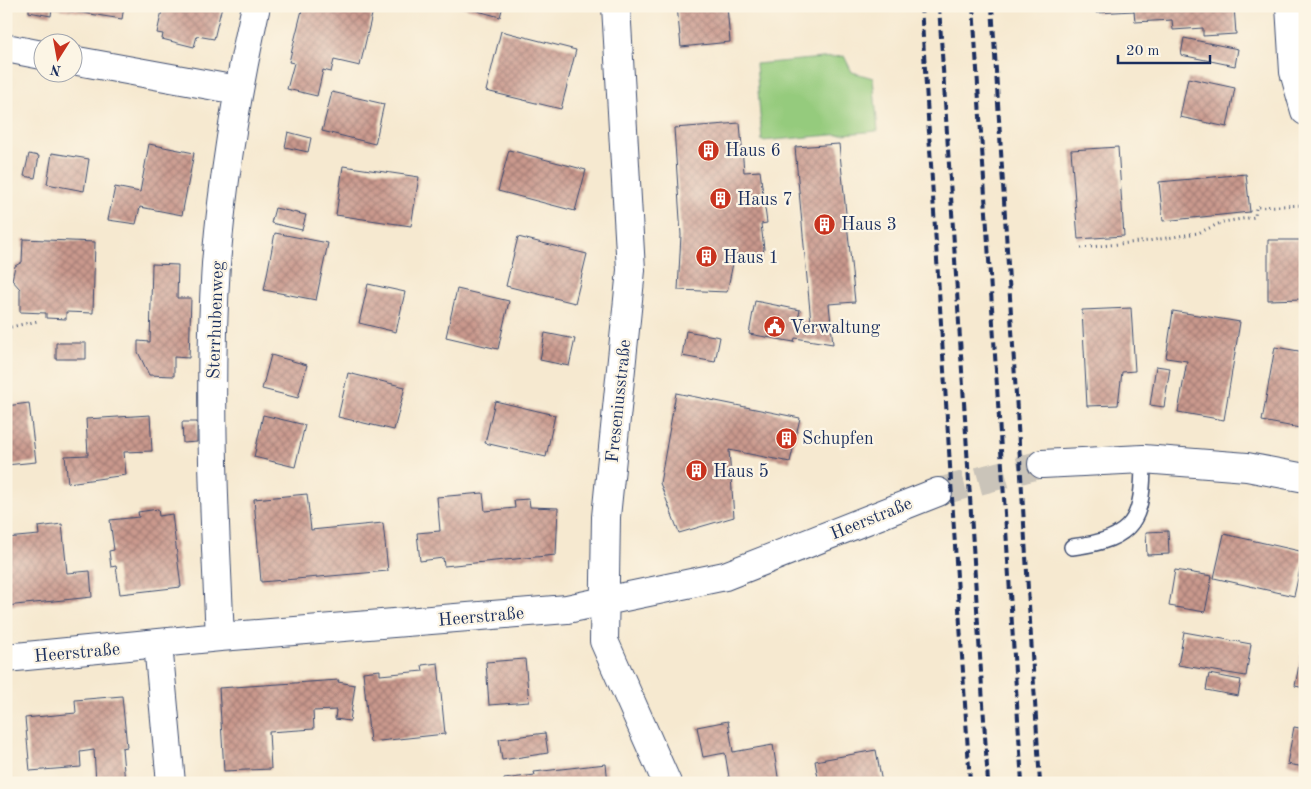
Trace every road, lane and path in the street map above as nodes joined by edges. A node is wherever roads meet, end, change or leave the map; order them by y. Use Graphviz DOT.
graph roads {
  1 [pos="256,6"];
  2 [pos="616,6"];
  3 [pos="1290,6"];
  4 [pos="6,48"];
  5 [pos="32,53"];
  6 [pos="82,62"];
  7 [pos="237,90"];
  8 [pos="1305,112"];
  9 [pos="1305,205"];
  10 [pos="1081,248"];
  11 [pos="38,321"];
  12 [pos="6,328"];
  13 [pos="1143,459"];
  14 [pos="1042,464"];
  15 [pos="1305,478"];
  16 [pos="938,492"];
  17 [pos="1072,547"];
  18 [pos="604,601"];
  19 [pos="220,637"];
  20 [pos="158,644"];
  21 [pos="6,658"];
  22 [pos="171,783"];
  23 [pos="667,783"];
  1 -- 7 [label="street, Sterrhubenweg"];
  2 -- 18 [label="street, Freseniusstraße"];
  3 -- 8 [label="street"];
  4 -- 5 [label="street"];
  6 -- 7 [label="street"];
  7 -- 19 [label="street, Sterrhubenweg"];
  9 -- 10 [label="path"];
  11 -- 12 [label="path"];
  13 -- 14 [label="street"];
  13 -- 15 [label="street"];
  13 -- 17 [label="lane"];
  16 -- 18 [label="street, Heerstraße"];
  18 -- 19 [label="street, Heerstraße"];
  18 -- 23 [label="street, Freseniusstraße"];
  19 -- 20 [label="street, Heerstraße"];
  20 -- 21 [label="street, Heerstraße"];
  20 -- 22 [label="street"];
}
